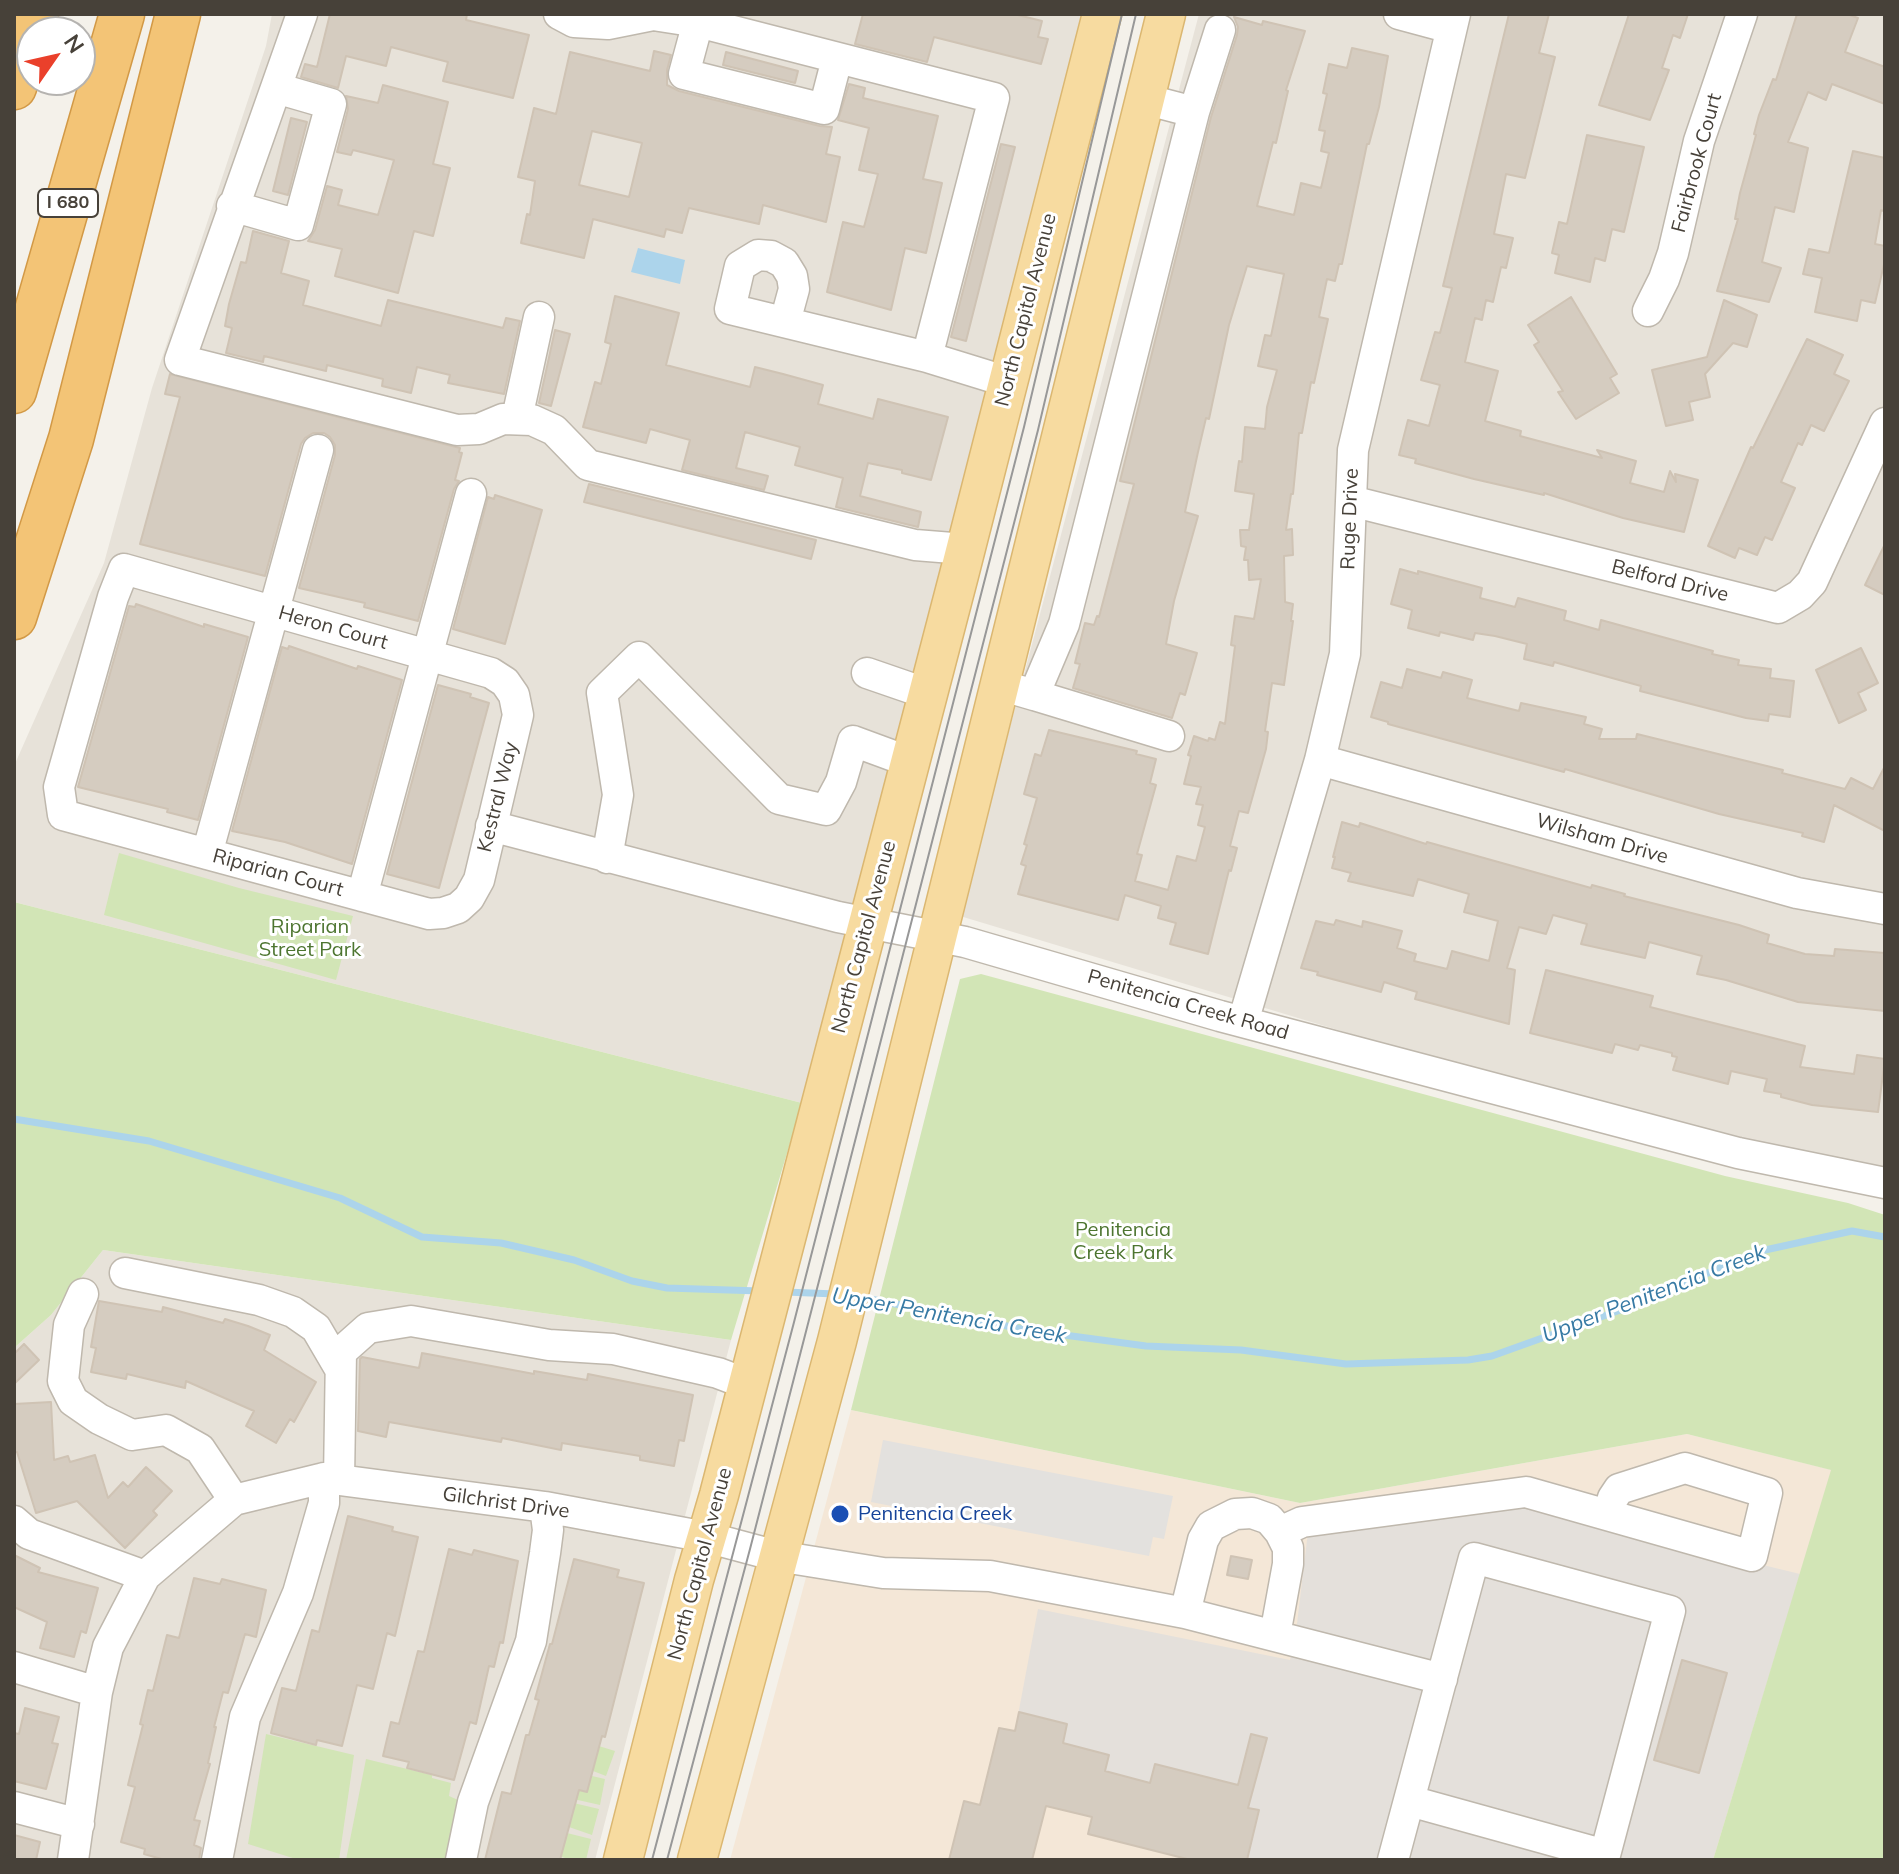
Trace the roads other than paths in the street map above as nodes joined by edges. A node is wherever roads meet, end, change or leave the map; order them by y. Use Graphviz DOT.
graph roads {
  1 [pos="36,14"];
  2 [pos="122,14"];
  3 [pos="178,14"];
  4 [pos="204,14"];
  5 [pos="302,14"];
  6 [pos="559,14"];
  7 [pos="1166,14"];
  8 [pos="1399,14"];
  9 [pos="1742,14"];
  10 [pos="1096,15"];
  11 [pos="1453,21"];
  12 [pos="698,22"];
  13 [pos="1220,30"];
  14 [pos="837,59"];
  15 [pos="14,87"];
  16 [pos="276,88"];
  17 [pos="1144,99"];
  18 [pos="1194,112"];
  19 [pos="131,205"];
  20 [pos="232,206"];
  21 [pos="1648,311"];
  22 [pos="539,317"];
  23 [pos="785,322"];
  24 [pos="927,357"];
  25 [pos="1008,382"];
  26 [pos="14,391"];
  27 [pos="517,418"];
  28 [pos="1885,423"];
  29 [pos="318,450"];
  30 [pos="471,494"];
  31 [pos="1351,501"];
  32 [pos="965,549"];
  33 [pos="273,611"];
  34 [pos="14,617"];
  35 [pos="427,654"];
  36 [pos="867,673"];
  37 [pos="1017,690"];
  38 [pos="928,694"];
  39 [pos="518,715"];
  40 [pos="1169,736"];
  41 [pos="1320,760"];
  42 [pos="910,762"];
  43 [pos="63,815"];
  44 [pos="491,826"];
  45 [pos="207,854"];
  46 [pos="607,858"];
  47 [pos="479,880"];
  48 [pos="362,896"];
  49 [pos="1885,909"];
  50 [pos="868,923"];
  51 [pos="937,937"];
  52 [pos="1243,1022"];
  53 [pos="1885,1183"];
  54 [pos="125,1273"];
  55 [pos="83,1294"];
  56 [pos="340,1369"];
  57 [pos="747,1384"];
  58 [pos="331,1479"];
  59 [pos="234,1500"];
  60 [pos="545,1507"];
  61 [pos="1608,1515"];
  62 [pos="14,1521"];
  63 [pos="1280,1532"];
  64 [pos="706,1537"];
  65 [pos="777,1556"];
  66 [pos="145,1576"];
  67 [pos="1185,1613"];
  68 [pos="1275,1635"];
  69 [pos="14,1667"];
  70 [pos="1442,1679"];
  71 [pos="97,1692"];
  72 [pos="1410,1801"];
  73 [pos="14,1807"];
  74 [pos="79,1824"];
  75 [pos="73,1860"];
  76 [pos="217,1860"];
  77 [pos="461,1860"];
  78 [pos="623,1860"];
  79 [pos="697,1860"];
  80 [pos="1393,1860"];
  1 -- 15 [label="highway"];
  2 -- 26 [label="highway, I 680"];
  3 -- 19 [label="highway"];
  4 -- 19 [label="highway"];
  5 -- 16 [label="street"];
  6 -- 12 [label="street"];
  7 -- 17 [label="main road"];
  8 -- 11 [label="street"];
  9 -- 21 [label="street, Fairbrook Court"];
  10 -- 25 [label="main road, North Capitol Avenue"];
  11 -- 31 [label="street, Ruge Drive"];
  12 -- 14 [label="street"];
  12 -- 14 [label="street"];
  13 -- 18 [label="street"];
  14 -- 24 [label="street"];
  16 -- 20 [label="street"];
  16 -- 20 [label="street"];
  17 -- 18 [label="street"];
  17 -- 37 [label="main road"];
  18 -- 37 [label="street"];
  19 -- 34 [label="highway"];
  20 -- 27 [label="street"];
  22 -- 27 [label="street"];
  23 -- 24 [label="street"];
  24 -- 25 [label="street"];
  25 -- 32 [label="main road, North Capitol Avenue"];
  27 -- 32 [label="street"];
  28 -- 31 [label="street, Belford Drive"];
  29 -- 33 [label="street"];
  30 -- 35 [label="street"];
  31 -- 41 [label="street, Ruge Drive"];
  32 -- 38 [label="main road, North Capitol Avenue"];
  33 -- 35 [label="street, Heron Court"];
  33 -- 43 [label="street, Heron Court"];
  33 -- 45 [label="street"];
  35 -- 39 [label="street, Heron Court"];
  35 -- 48 [label="street"];
  36 -- 38 [label="street"];
  37 -- 40 [label="street"];
  37 -- 51 [label="main road"];
  38 -- 42 [label="main road, North Capitol Avenue"];
  39 -- 44 [label="street, Kestral Way"];
  41 -- 49 [label="street, Wilsham Drive"];
  41 -- 52 [label="street, Ruge Drive"];
  42 -- 46 [label="street"];
  42 -- 50 [label="main road, North Capitol Avenue"];
  43 -- 45 [label="street, Riparian Court"];
  44 -- 46 [label="street, Penitencia Creek Road"];
  44 -- 47 [label="street, Kestral Way"];
  45 -- 48 [label="street, Riparian Court"];
  46 -- 50 [label="street, Penitencia Creek Road"];
  47 -- 48 [label="street, Riparian Court"];
  50 -- 51 [label="street, Penitencia Creek Road"];
  50 -- 57 [label="main road, North Capitol Avenue"];
  51 -- 52 [label="street, Penitencia Creek Road"];
  51 -- 65 [label="main road"];
  52 -- 53 [label="street, Penitencia Creek Road"];
  54 -- 56 [label="street"];
  55 -- 59 [label="street"];
  56 -- 57 [label="street"];
  56 -- 58 [label="street"];
  57 -- 64 [label="main road, North Capitol Avenue"];
  58 -- 59 [label="street, Gilchrist Drive"];
  58 -- 60 [label="street, Gilchrist Drive"];
  58 -- 76 [label="street"];
  59 -- 66 [label="street, Gilchrist Drive"];
  60 -- 64 [label="street, Gilchrist Drive"];
  60 -- 77 [label="street"];
  61 -- 61 [label="street"];
  61 -- 63 [label="street"];
  62 -- 66 [label="street"];
  63 -- 67 [label="street"];
  63 -- 68 [label="street"];
  64 -- 65 [label="street, Gilchrist Drive"];
  64 -- 78 [label="main road, North Capitol Avenue"];
  65 -- 67 [label="street, Gilchrist Drive"];
  65 -- 79 [label="main road"];
  66 -- 71 [label="street, Gilchrist Drive"];
  67 -- 68 [label="street, Gilchrist Drive"];
  68 -- 70 [label="street, Gilchrist Drive"];
  69 -- 71 [label="street"];
  70 -- 72 [label="street"];
  70 -- 72 [label="street"];
  71 -- 74 [label="street, Gilchrist Drive"];
  72 -- 80 [label="street"];
  73 -- 74 [label="street"];
  74 -- 75 [label="street, Gilchrist Drive"];
}
